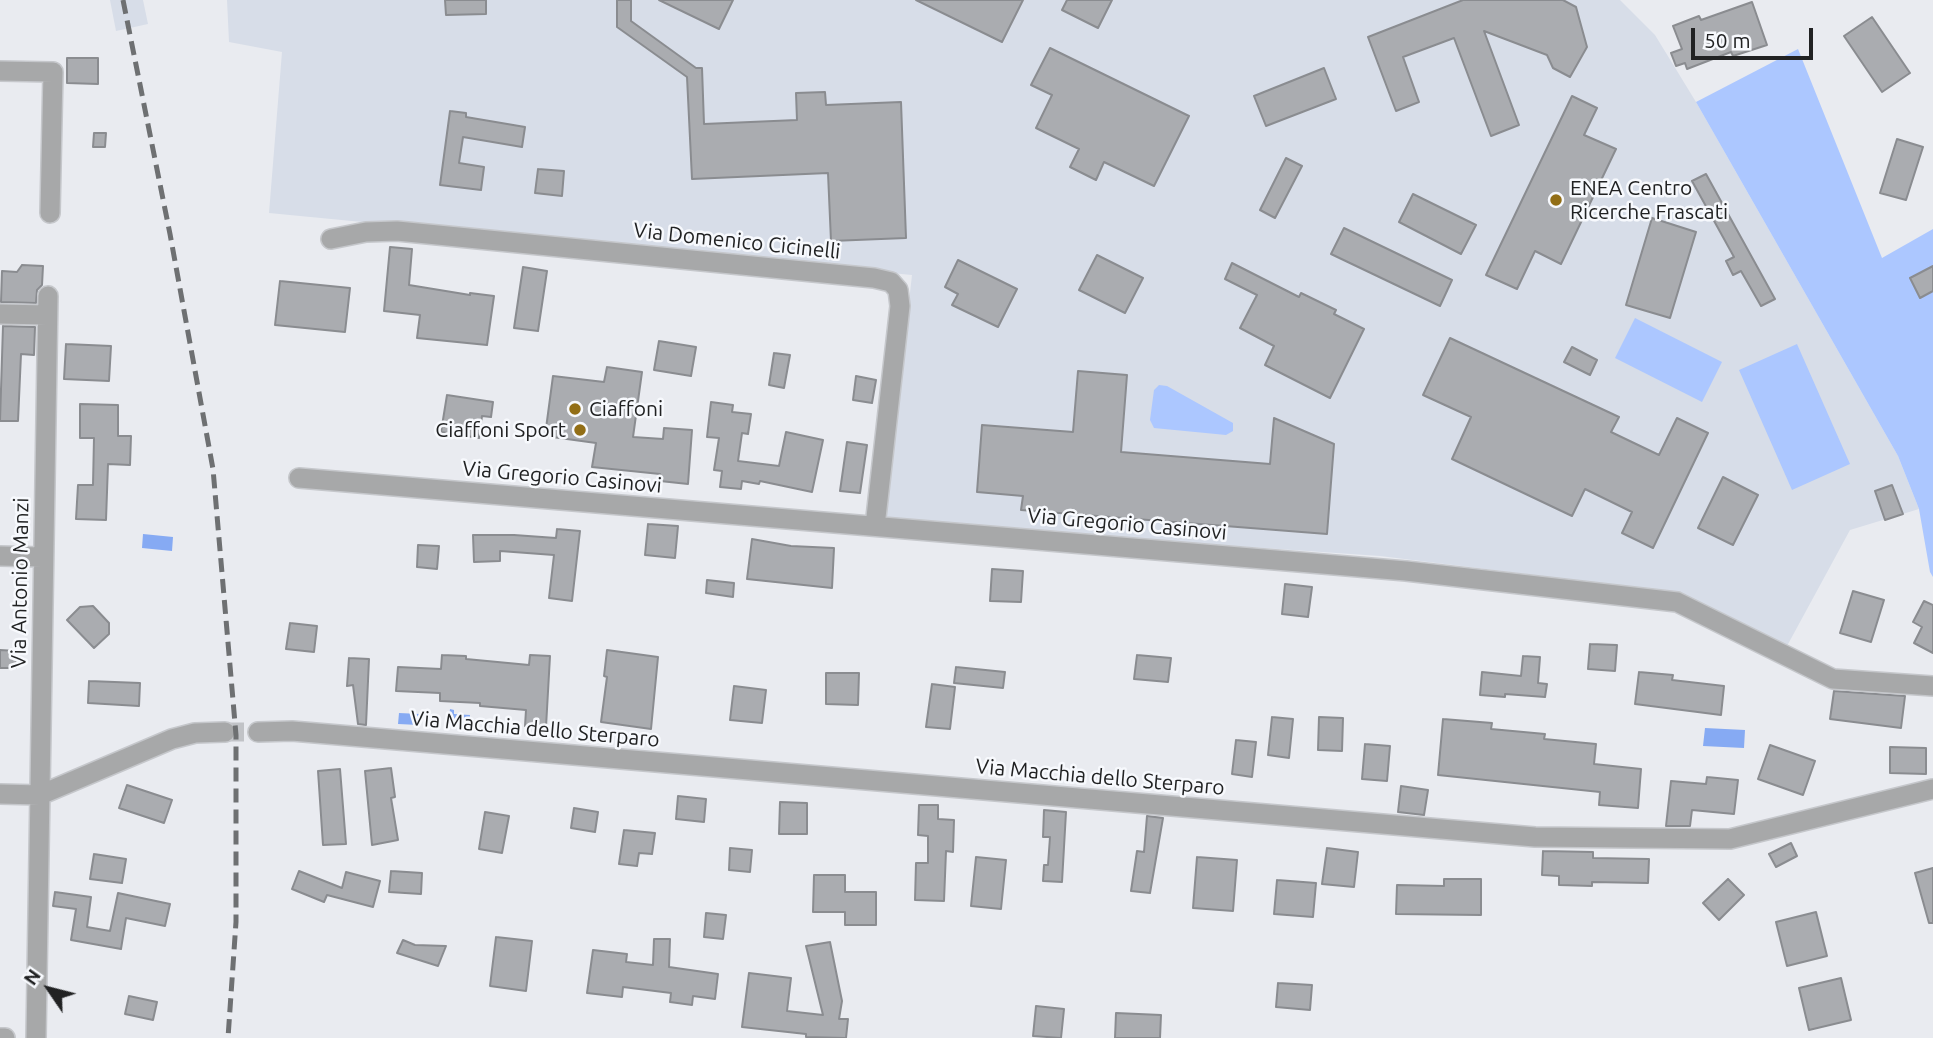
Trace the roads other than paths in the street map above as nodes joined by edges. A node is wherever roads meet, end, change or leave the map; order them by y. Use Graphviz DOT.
graph roads {
  1 [pos="0,71"];
  2 [pos="50,213"];
  3 [pos="331,239"];
  4 [pos="0,314"];
  5 [pos="299,478"];
  6 [pos="875,526"];
  7 [pos="0,556"];
  8 [pos="43,557"];
  9 [pos="1933,686"];
  10 [pos="225,732"];
  11 [pos="258,732"];
  12 [pos="1933,789"];
  13 [pos="0,794"];
  14 [pos="40,795"];
  15 [pos="36,1038"];
  1 -- 2 [label="street"];
  3 -- 6 [label="street, Via Domenico Cicinelli"];
  4 -- 8 [label="street, Via Antonio Manzi"];
  5 -- 6 [label="street, Via Gregorio Casinovi"];
  6 -- 9 [label="street, Via Gregorio Casinovi"];
  7 -- 8 [label="street"];
  8 -- 14 [label="street, Via Antonio Manzi"];
  10 -- 14 [label="street"];
  11 -- 12 [label="street, Via Macchia dello Sterparo"];
  13 -- 14 [label="street"];
  14 -- 15 [label="street, Via Antonio Manzi"];
}
